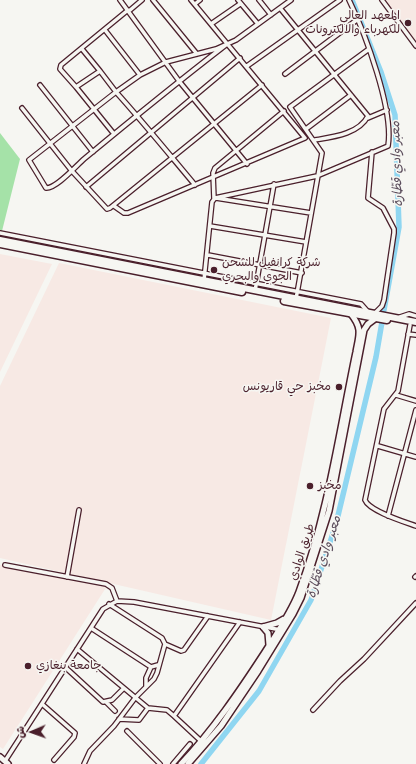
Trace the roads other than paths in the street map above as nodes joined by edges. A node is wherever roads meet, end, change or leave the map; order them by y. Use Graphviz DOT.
graph roads {
  1 [pos="120,0"];
  2 [pos="142,0"];
  3 [pos="154,0"];
  4 [pos="191,0"];
  5 [pos="200,0"];
  6 [pos="260,0"];
  7 [pos="291,0"];
  8 [pos="340,0"];
  9 [pos="350,0"];
  10 [pos="382,0"];
  11 [pos="239,2"];
  12 [pos="195,4"];
  13 [pos="280,8"];
  14 [pos="128,11"];
  15 [pos="271,14"];
  16 [pos="358,20"];
  17 [pos="211,24"];
  18 [pos="258,24"];
  19 [pos="105,30"];
  20 [pos="298,30"];
  21 [pos="227,44"];
  22 [pos="416,46"];
  23 [pos="82,49"];
  24 [pos="369,49"];
  25 [pos="315,52"];
  26 [pos="197,54"];
  27 [pos="240,58"];
  28 [pos="166,62"];
  29 [pos="247,66"];
  30 [pos="100,71"];
  31 [pos="285,74"];
  32 [pos="334,74"];
  33 [pos="140,75"];
  34 [pos="179,81"];
  35 [pos="40,85"];
  36 [pos="262,85"];
  37 [pos="76,87"];
  38 [pos="116,92"];
  39 [pos="351,95"];
  40 [pos="192,97"];
  41 [pos="22,108"];
  42 [pos="94,109"];
  43 [pos="387,110"];
  44 [pos="284,111"];
  45 [pos="137,116"];
  46 [pos="368,118"];
  47 [pos="214,124"];
  48 [pos="72,126"];
  49 [pos="306,129"];
  50 [pos="151,132"];
  51 [pos="114,134"];
  52 [pos="315,140"];
  53 [pos="49,143"];
  54 [pos="236,151"];
  55 [pos="92,152"];
  56 [pos="372,152"];
  57 [pos="172,157"];
  58 [pos="247,164"];
  59 [pos="71,170"];
  60 [pos="319,175"];
  61 [pos="213,177"];
  62 [pos="274,184"];
  63 [pos="195,185"];
  64 [pos="86,187"];
  65 [pos="214,198"];
  66 [pos="114,206"];
  67 [pos="271,206"];
  68 [pos="311,213"];
  69 [pos="210,226"];
  70 [pos="0,233"];
  71 [pos="266,234"];
  72 [pos="0,240"];
  73 [pos="306,242"];
  74 [pos="0,244"];
  75 [pos="208,255"];
  76 [pos="112,258"];
  77 [pos="260,265"];
  78 [pos="205,273"];
  79 [pos="302,273"];
  80 [pos="204,280"];
  81 [pos="256,282"];
  82 [pos="255,291"];
  83 [pos="298,291"];
  84 [pos="296,299"];
  85 [pos="351,308"];
  86 [pos="373,315"];
  87 [pos="416,316"];
  88 [pos="395,318"];
  89 [pos="414,324"];
  90 [pos="362,330"];
  91 [pos="408,334"];
  92 [pos="416,335"];
  93 [pos="396,396"];
  94 [pos="416,401"];
  95 [pos="416,410"];
  96 [pos="414,429"];
  97 [pos="378,446"];
  98 [pos="405,454"];
  99 [pos="416,457"];
  100 [pos="329,503"];
  101 [pos="79,510"];
  102 [pos="388,516"];
  103 [pos="416,524"];
  104 [pos="5,565"];
  105 [pos="67,577"];
  106 [pos="117,601"];
  107 [pos="416,603"];
  108 [pos="109,604"];
  109 [pos="288,615"];
  110 [pos="208,616"];
  111 [pos="240,622"];
  112 [pos="263,627"];
  113 [pos="91,628"];
  114 [pos="282,630"];
  115 [pos="165,644"];
  116 [pos="269,646"];
  117 [pos="77,649"];
  118 [pos="158,665"];
  119 [pos="65,667"];
  120 [pos="151,667"];
  121 [pos="146,686"];
  122 [pos="123,688"];
  123 [pos="135,698"];
  124 [pos="106,702"];
  125 [pos="42,704"];
  126 [pos="148,708"];
  127 [pos="313,710"];
  128 [pos="115,711"];
  129 [pos="174,716"];
  130 [pos="118,720"];
  131 [pos="127,731"];
  132 [pos="202,742"];
  133 [pos="190,744"];
  134 [pos="54,760"];
  135 [pos="4,761"];
  136 [pos="84,764"];
  137 [pos="160,764"];
  138 [pos="173,764"];
  139 [pos="181,764"];
  140 [pos="188,764"];
  1 -- 14 [label="street"];
  2 -- 14 [label="street"];
  3 -- 26 [label="street"];
  4 -- 12 [label="street"];
  5 -- 12 [label="street"];
  6 -- 15 [label="street"];
  7 -- 13 [label="street"];
  8 -- 20 [label="street"];
  9 -- 16 [label="street"];
  10 -- 22 [label="street"];
  11 -- 17 [label="street"];
  11 -- 18 [label="street"];
  12 -- 17 [label="street"];
  13 -- 15 [label="street"];
  13 -- 20 [label="street"];
  14 -- 19 [label="street"];
  14 -- 28 [label="street"];
  15 -- 18 [label="street"];
  16 -- 24 [label="street"];
  16 -- 25 [label="street"];
  17 -- 21 [label="street"];
  18 -- 21 [label="street"];
  19 -- 23 [label="street"];
  19 -- 33 [label="street"];
  20 -- 25 [label="street"];
  20 -- 29 [label="street"];
  21 -- 26 [label="street"];
  21 -- 27 [label="street"];
  21 -- 34 [label="street"];
  23 -- 30 [label="street"];
  23 -- 37 [label="street"];
  24 -- 32 [label="street"];
  24 -- 43 [label="street"];
  25 -- 31 [label="street"];
  25 -- 32 [label="street"];
  26 -- 28 [label="street"];
  27 -- 29 [label="street"];
  27 -- 40 [label="street"];
  28 -- 33 [label="street"];
  28 -- 34 [label="street"];
  29 -- 36 [label="street"];
  30 -- 37 [label="street"];
  30 -- 38 [label="street"];
  32 -- 39 [label="street"];
  32 -- 49 [label="street"];
  33 -- 38 [label="street"];
  34 -- 40 [label="street"];
  34 -- 45 [label="street"];
  35 -- 48 [label="street"];
  36 -- 44 [label="street"];
  36 -- 47 [label="street"];
  37 -- 42 [label="street"];
  38 -- 42 [label="street"];
  38 -- 45 [label="street"];
  39 -- 46 [label="street"];
  39 -- 49 [label="street"];
  40 -- 47 [label="street"];
  40 -- 50 [label="street"];
  41 -- 53 [label="street"];
  42 -- 48 [label="street"];
  42 -- 51 [label="street"];
  43 -- 46 [label="street"];
  43 -- 56 [label="street"];
  44 -- 54 [label="street"];
  44 -- 58 [label="street"];
  45 -- 50 [label="street"];
  45 -- 51 [label="street"];
  46 -- 52 [label="street"];
  47 -- 54 [label="street"];
  47 -- 57 [label="street"];
  48 -- 53 [label="street"];
  48 -- 55 [label="street"];
  49 -- 52 [label="street"];
  50 -- 57 [label="street"];
  50 -- 64 [label="street"];
  51 -- 55 [label="street"];
  52 -- 60 [label="street"];
  53 -- 59 [label="street"];
  53 -- 59 [label="street"];
  54 -- 58 [label="street"];
  54 -- 61 [label="street"];
  55 -- 59 [label="street"];
  56 -- 60 [label="street"];
  56 -- 86 [label="street"];
  57 -- 63 [label="street"];
  57 -- 66 [label="street"];
  58 -- 61 [label="street"];
  59 -- 64 [label="street"];
  60 -- 62 [label="street"];
  60 -- 68 [label="street"];
  61 -- 63 [label="street"];
  61 -- 65 [label="street"];
  62 -- 65 [label="street"];
  62 -- 67 [label="street"];
  63 -- 66 [label="street"];
  64 -- 66 [label="street"];
  65 -- 67 [label="street"];
  65 -- 69 [label="street"];
  67 -- 68 [label="street"];
  67 -- 71 [label="street"];
  68 -- 73 [label="street"];
  69 -- 71 [label="street"];
  69 -- 75 [label="street"];
  70 -- 76 [label="street"];
  71 -- 73 [label="street"];
  71 -- 77 [label="street"];
  72 -- 76 [label="highway"];
  73 -- 79 [label="street"];
  74 -- 85 [label="highway"];
  75 -- 77 [label="street"];
  75 -- 78 [label="street"];
  76 -- 78 [label="street"];
  76 -- 80 [label="highway"];
  77 -- 79 [label="street"];
  77 -- 81 [label="street"];
  78 -- 80 [label="street"];
  78 -- 81 [label="street"];
  79 -- 83 [label="street"];
  80 -- 82 [label="highway"];
  81 -- 82 [label="street"];
  81 -- 83 [label="street"];
  82 -- 84 [label="highway"];
  83 -- 84 [label="street"];
  83 -- 85 [label="street"];
  84 -- 85 [label="highway"];
  85 -- 86 [label="highway"];
  85 -- 86 [label="street"];
  85 -- 90 [label="main road"];
  86 -- 88 [label="highway"];
  86 -- 89 [label="highway"];
  86 -- 90 [label="main road"];
  87 -- 88 [label="street"];
  88 -- 89 [label="highway"];
  89 -- 91 [label="street"];
  90 -- 100 [label="main road, طريق الوادي"];
  91 -- 92 [label="street"];
  91 -- 93 [label="street"];
  93 -- 94 [label="street"];
  93 -- 97 [label="street"];
  95 -- 96 [label="street"];
  96 -- 98 [label="street"];
  97 -- 98 [label="street"];
  97 -- 102 [label="street"];
  98 -- 99 [label="street"];
  98 -- 102 [label="street"];
  100 -- 109 [label="main road, طريق الوادي"];
  100 -- 114 [label="main road, طريق الوادي"];
  101 -- 105 [label="street"];
  102 -- 103 [label="street"];
  104 -- 105 [label="street"];
  105 -- 106 [label="street"];
  106 -- 108 [label="street"];
  106 -- 110 [label="street"];
  107 -- 127 [label="street"];
  108 -- 113 [label="street"];
  108 -- 115 [label="street"];
  109 -- 112 [label="main road"];
  109 -- 114 [label="main road, طريق الوادي"];
  110 -- 111 [label="street"];
  110 -- 115 [label="street"];
  111 -- 112 [label="street"];
  111 -- 129 [label="street"];
  112 -- 114 [label="street"];
  112 -- 116 [label="main road"];
  113 -- 117 [label="street"];
  113 -- 120 [label="street"];
  114 -- 116 [label="main road, طريق الوادي"];
  114 -- 140 [label="main road, طريق الوادي"];
  115 -- 118 [label="street"];
  116 -- 132 [label="main road, طريق الوادي"];
  117 -- 119 [label="street"];
  117 -- 122 [label="street"];
  118 -- 120 [label="street"];
  118 -- 121 [label="street"];
  119 -- 124 [label="street"];
  119 -- 125 [label="street"];
  120 -- 121 [label="street"];
  121 -- 123 [label="street"];
  122 -- 123 [label="street"];
  122 -- 124 [label="street"];
  123 -- 126 [label="street"];
  123 -- 130 [label="street"];
  124 -- 128 [label="street"];
  125 -- 134 [label="street"];
  125 -- 135 [label="street"];
  126 -- 129 [label="street"];
  126 -- 130 [label="street"];
  129 -- 132 [label="street"];
  130 -- 136 [label="street"];
  131 -- 137 [label="street"];
  132 -- 139 [label="main road, طريق الوادي"];
  133 -- 138 [label="street"];
}
